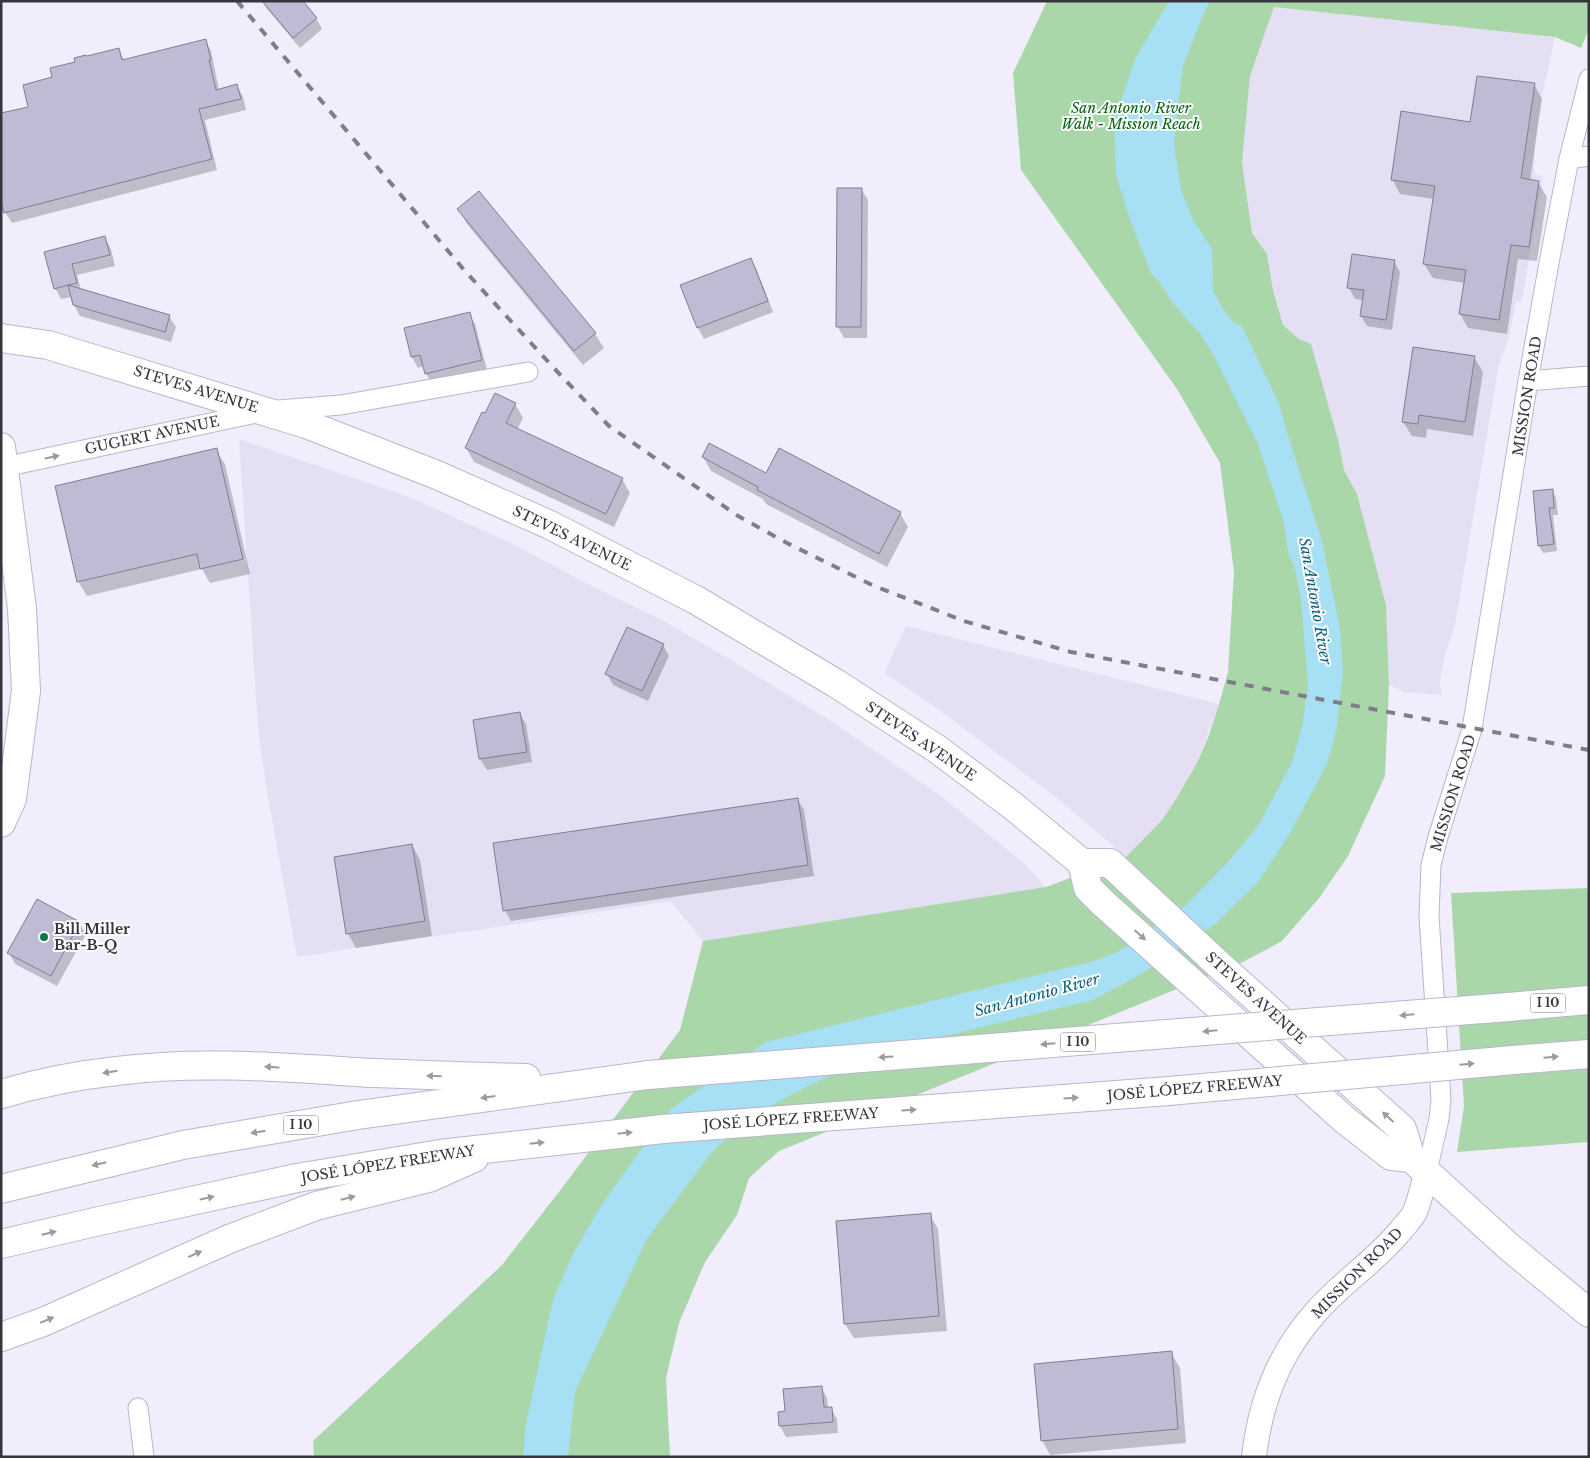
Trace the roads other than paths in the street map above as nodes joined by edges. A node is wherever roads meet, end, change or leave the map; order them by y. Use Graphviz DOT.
graph roads {
  1 [pos="1589,79"];
  2 [pos="1589,156"];
  3 [pos="1569,159"];
  4 [pos="1,338"];
  5 [pos="528,372"];
  6 [pos="1589,376"];
  7 [pos="1528,381"];
  8 [pos="266,411"];
  9 [pos="3,457"];
  10 [pos="8,554"];
  11 [pos="1,822"];
  12 [pos="1082,863"];
  13 [pos="1589,1000"];
  14 [pos="1589,1054"];
  15 [pos="605,1080"];
  16 [pos="10,1089"];
  17 [pos="498,1147"];
  18 [pos="1419,1165"];
  19 [pos="1,1188"];
  20 [pos="1,1244"];
  21 [pos="1589,1313"];
  22 [pos="1,1337"];
  23 [pos="138,1408"];
  24 [pos="144,1457"];
  25 [pos="1254,1457"];
  1 -- 3 [label="street, MISSION ROAD"];
  2 -- 3 [label="street"];
  3 -- 7 [label="street, MISSION ROAD"];
  4 -- 8 [label="main road, STEVES AVENUE"];
  5 -- 8 [label="street, GUGERT AVENUE"];
  6 -- 7 [label="street"];
  7 -- 18 [label="street, MISSION ROAD"];
  9 -- 8 [label="street, GUGERT AVENUE, one-way"];
  8 -- 12 [label="main road, STEVES AVENUE"];
  9 -- 10 [label="main road"];
  10 -- 11 [label="main road"];
  12 -- 18 [label="main road, one-way"];
  18 -- 12 [label="main road, STEVES AVENUE, one-way"];
  13 -- 15 [label="main road, I 10, one-way, bridge"];
  17 -- 14 [label="main road, JOSÉ LÓPEZ FREEWAY, one-way, bridge"];
  15 -- 16 [label="main road, one-way"];
  15 -- 19 [label="main road, I 10, one-way"];
  20 -- 17 [label="main road, JOSÉ LÓPEZ FREEWAY, one-way"];
  22 -- 17 [label="main road, one-way"];
  18 -- 21 [label="main road, STEVES AVENUE"];
  18 -- 25 [label="street, MISSION ROAD"];
  23 -- 24 [label="street"];
}
